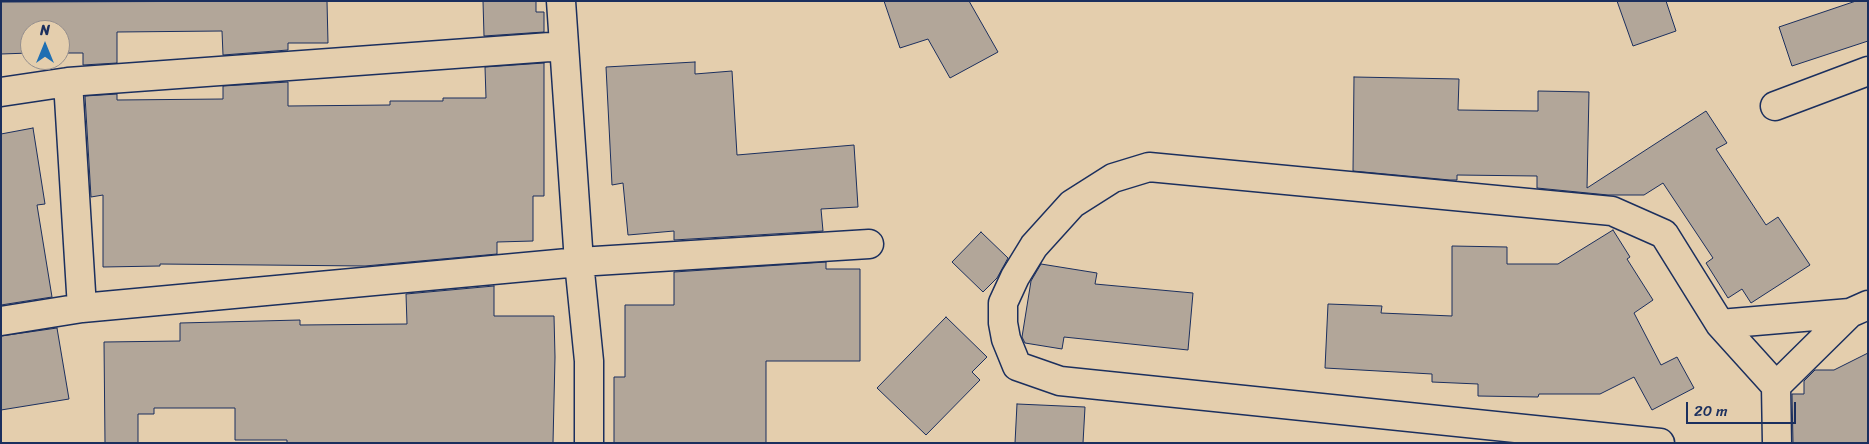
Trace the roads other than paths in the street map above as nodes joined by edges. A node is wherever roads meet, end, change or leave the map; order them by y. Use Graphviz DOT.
graph roads {
  1 [pos="561,1"];
  2 [pos="564,46"];
  3 [pos="1868,72"];
  4 [pos="68,82"];
  5 [pos="1,92"];
  6 [pos="1775,106"];
  7 [pos="869,244"];
  8 [pos="579,262"];
  9 [pos="82,308"];
  10 [pos="1859,309"];
  11 [pos="1,320"];
  12 [pos="1720,324"];
  13 [pos="1776,386"];
  14 [pos="590,443"];
  15 [pos="1660,443"];
  16 [pos="1777,443"];
  1 -- 2 [label="street"];
  2 -- 4 [label="street"];
  2 -- 8 [label="street"];
  3 -- 6 [label="street"];
  4 -- 5 [label="street"];
  4 -- 9 [label="street"];
  7 -- 8 [label="street"];
  8 -- 9 [label="street"];
  8 -- 14 [label="street"];
  9 -- 11 [label="street"];
  10 -- 12 [label="street"];
  10 -- 13 [label="street"];
  12 -- 13 [label="street"];
  12 -- 15 [label="street"];
  13 -- 16 [label="street"];
}
